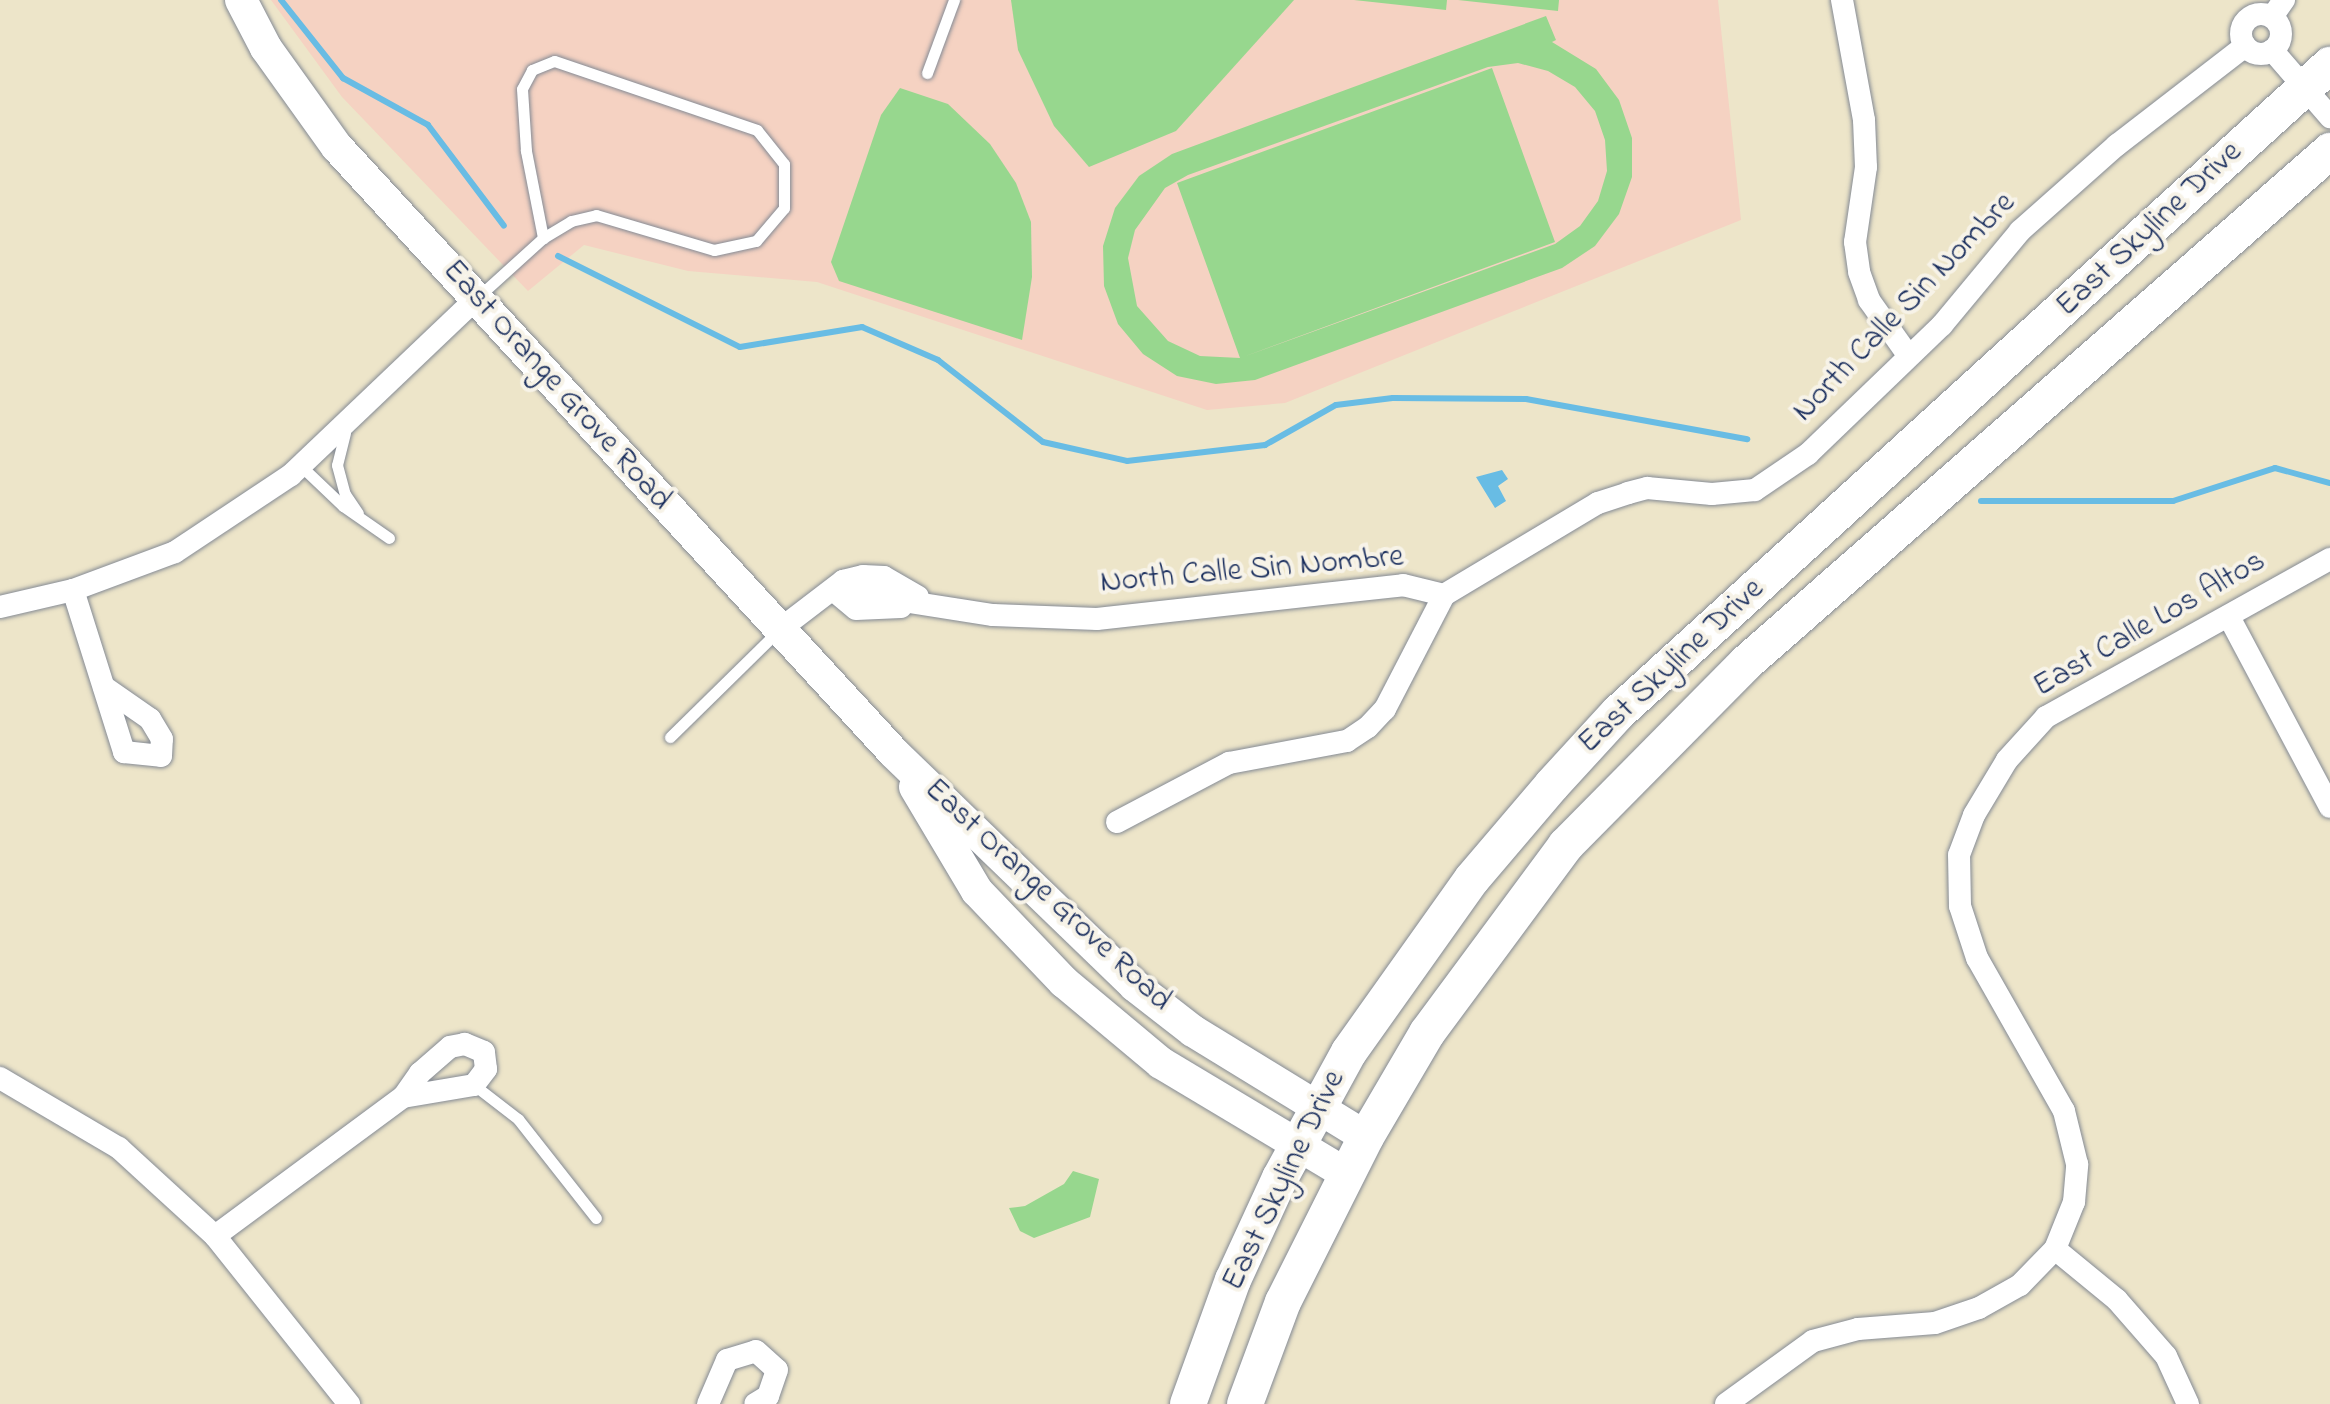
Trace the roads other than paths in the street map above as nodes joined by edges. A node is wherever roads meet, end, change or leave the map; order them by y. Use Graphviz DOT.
graph roads {
  1 [pos="241,0"];
  2 [pos="954,0"];
  3 [pos="1842,0"];
  4 [pos="2278,9"];
  5 [pos="2245,46"];
  6 [pos="2272,50"];
  7 [pos="927,73"];
  8 [pos="2317,76"];
  9 [pos="2330,117"];
  10 [pos="2330,151"];
  11 [pos="543,238"];
  12 [pos="476,299"];
  13 [pos="1908,355"];
  14 [pos="352,419"];
  15 [pos="301,466"];
  16 [pos="363,520"];
  17 [pos="389,538"];
  18 [pos="2330,559"];
  19 [pos="73,590"];
  20 [pos="833,590"];
  21 [pos="1444,595"];
  22 [pos="926,602"];
  23 [pos="0,607"];
  24 [pos="2229,617"];
  25 [pos="779,630"];
  26 [pos="104,687"];
  27 [pos="670,737"];
  28 [pos="894,753"];
  29 [pos="2330,807"];
  30 [pos="1117,822"];
  31 [pos="0,1078"];
  32 [pos="474,1085"];
  33 [pos="403,1097"];
  34 [pos="1316,1109"];
  35 [pos="1366,1137"];
  36 [pos="1296,1146"];
  37 [pos="1345,1173"];
  38 [pos="596,1218"];
  39 [pos="215,1236"];
  40 [pos="2055,1249"];
  41 [pos="349,1404"];
  42 [pos="708,1404"];
  43 [pos="755,1404"];
  44 [pos="1188,1404"];
  45 [pos="1245,1404"];
  46 [pos="1726,1404"];
  47 [pos="2188,1404"];
  1 -- 12 [label="main road, East Orange Grove Road"];
  2 -- 7 [label="lane"];
  3 -- 13 [label="street"];
  4 -- 5 [label="street, North Calle Sin Nombre"];
  4 -- 6 [label="street, North Calle Sin Nombre"];
  5 -- 6 [label="street"];
  5 -- 13 [label="street, North Calle Sin Nombre"];
  6 -- 8 [label="street"];
  8 -- 9 [label="street"];
  8 -- 34 [label="main road, East Skyline Drive"];
  10 -- 35 [label="main road, East Skyline Drive"];
  11 -- 11 [label="lane"];
  11 -- 12 [label="lane"];
  12 -- 14 [label="street"];
  12 -- 25 [label="main road, East Orange Grove Road"];
  13 -- 21 [label="street, North Calle Sin Nombre"];
  14 -- 15 [label="street"];
  14 -- 16 [label="lane"];
  15 -- 16 [label="lane"];
  15 -- 19 [label="street"];
  16 -- 17 [label="lane"];
  18 -- 24 [label="street, East Calle Los Altos"];
  19 -- 23 [label="street"];
  19 -- 26 [label="street"];
  20 -- 22 [label="street, North Calle Sin Nombre"];
  20 -- 22 [label="street, North Calle Sin Nombre"];
  20 -- 25 [label="street, North Calle Sin Nombre"];
  21 -- 22 [label="street, North Calle Sin Nombre"];
  21 -- 30 [label="street"];
  24 -- 29 [label="street"];
  24 -- 40 [label="street, East Calle Los Altos"];
  25 -- 27 [label="lane"];
  25 -- 28 [label="main road, East Orange Grove Road"];
  28 -- 34 [label="main road, East Orange Grove Road"];
  28 -- 36 [label="main road, East Orange Grove Road"];
  31 -- 39 [label="street"];
  32 -- 33 [label="street"];
  32 -- 33 [label="street"];
  32 -- 38 [label="lane"];
  33 -- 39 [label="street"];
  34 -- 35 [label="main road, East Orange Grove Road"];
  34 -- 36 [label="main road, East Skyline Drive"];
  35 -- 37 [label="main road, East Skyline Drive"];
  36 -- 37 [label="main road, East Orange Grove Road"];
  36 -- 44 [label="main road, East Skyline Drive"];
  37 -- 45 [label="main road, East Skyline Drive"];
  39 -- 41 [label="street"];
  40 -- 46 [label="street, East Calle Los Altos"];
  40 -- 47 [label="street"];
  42 -- 43 [label="street"];
}
